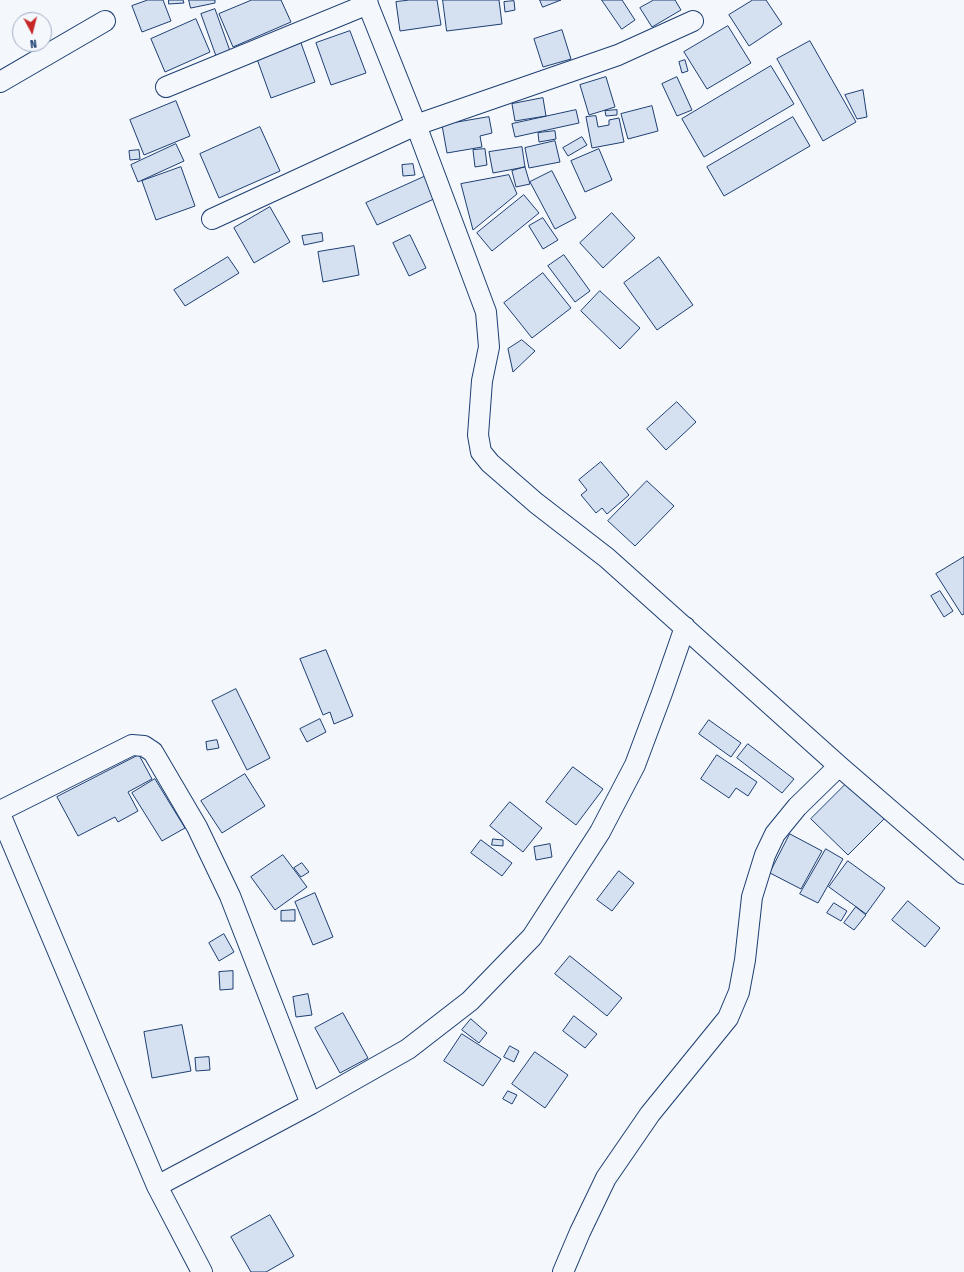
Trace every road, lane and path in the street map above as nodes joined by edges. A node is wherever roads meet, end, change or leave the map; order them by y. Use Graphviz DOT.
graph roads {
  1 [pos="367,2"];
  2 [pos="105,21"];
  3 [pos="693,22"];
  4 [pos="0,82"];
  5 [pos="166,87"];
  6 [pos="416,125"];
  7 [pos="212,219"];
  8 [pos="684,627"];
  9 [pos="839,766"];
  10 [pos="0,813"];
  11 [pos="964,874"];
  12 [pos="311,1104"];
  13 [pos="157,1186"];
  14 [pos="202,1272"];
  15 [pos="563,1272"];
  1 -- 5 [label="street"];
  1 -- 6 [label="street"];
  2 -- 4 [label="street"];
  3 -- 6 [label="street"];
  6 -- 7 [label="street"];
  6 -- 8 [label="street"];
  8 -- 9 [label="street"];
  8 -- 12 [label="street"];
  9 -- 11 [label="street"];
  9 -- 15 [label="street"];
  10 -- 12 [label="street"];
  10 -- 13 [label="street"];
  12 -- 13 [label="street"];
  13 -- 14 [label="street"];
}
